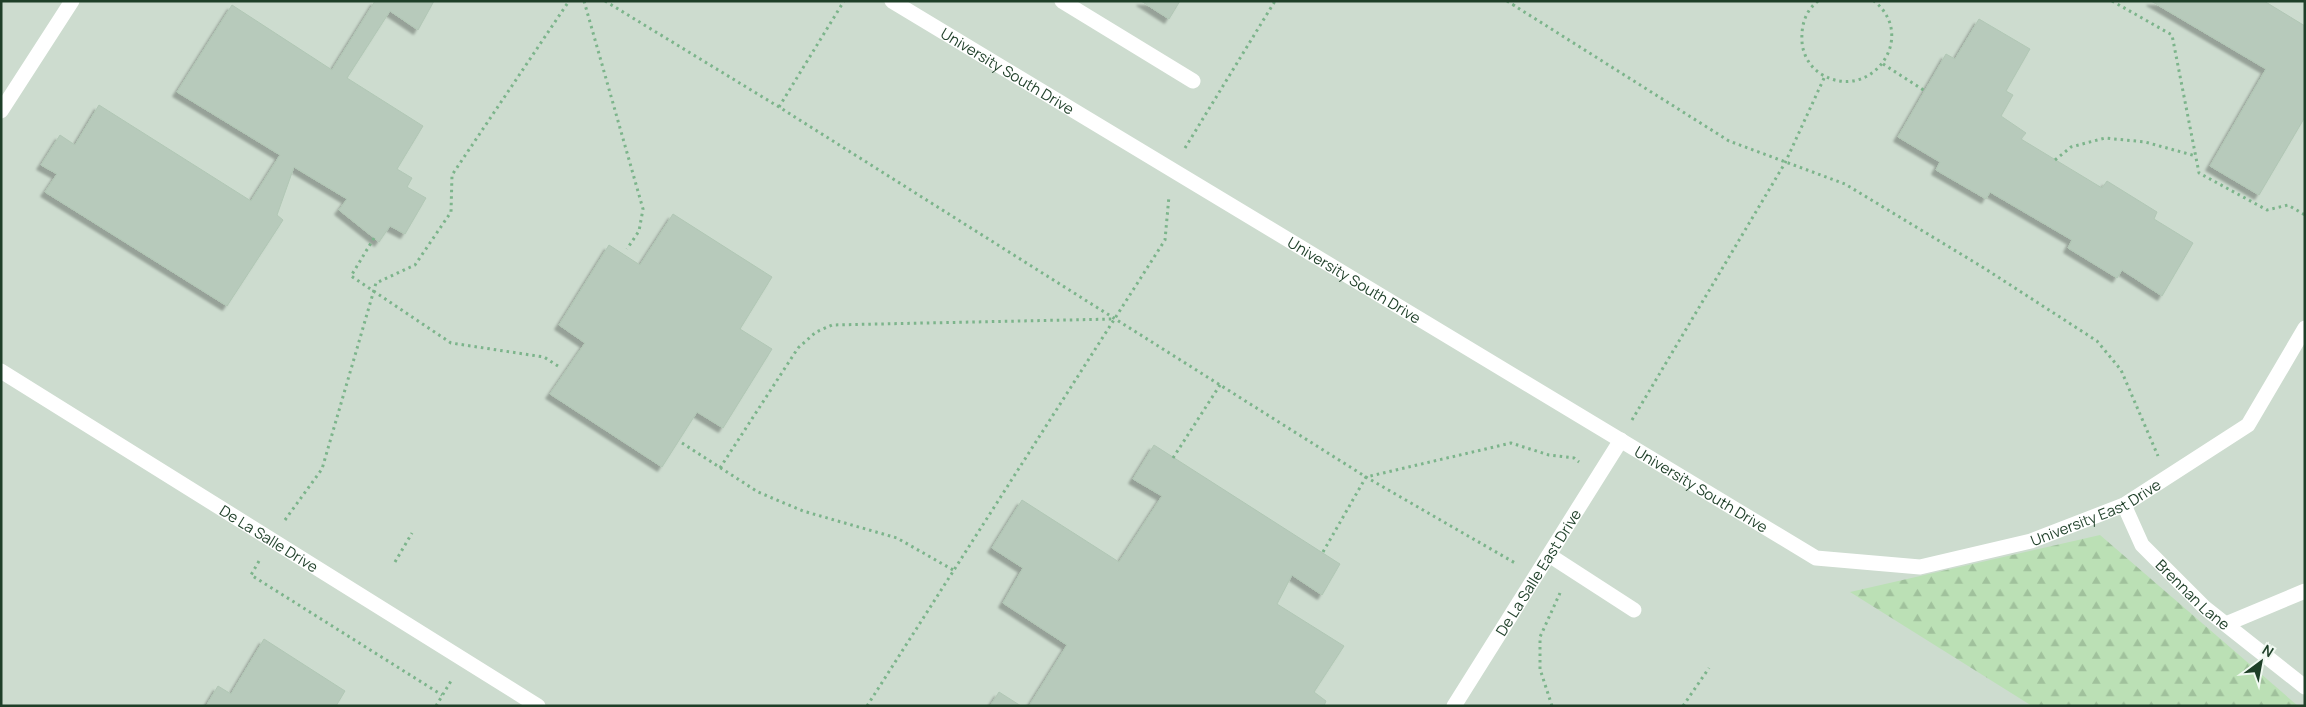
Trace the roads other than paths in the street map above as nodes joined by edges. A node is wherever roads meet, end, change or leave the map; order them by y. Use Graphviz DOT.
graph roads {
  1 [pos="72,1"];
  2 [pos="892,1"];
  3 [pos="1062,1"];
  4 [pos="1193,81"];
  5 [pos="1,112"];
  6 [pos="2305,328"];
  7 [pos="1,371"];
  8 [pos="1620,440"];
  9 [pos="2124,504"];
  10 [pos="1549,554"];
  11 [pos="1816,558"];
  12 [pos="2305,591"];
  13 [pos="1634,610"];
  14 [pos="2226,624"];
  15 [pos="2305,687"];
  16 [pos="538,706"];
  17 [pos="1454,706"];
  1 -- 5 [label="street"];
  2 -- 8 [label="street, University South Drive"];
  3 -- 4 [label="street"];
  6 -- 9 [label="street, University East Drive"];
  7 -- 16 [label="street, De La Salle Drive"];
  8 -- 10 [label="street, De La Salle East Drive"];
  8 -- 11 [label="street, University South Drive"];
  9 -- 11 [label="street, University East Drive"];
  9 -- 14 [label="street, Brennan Lane"];
  10 -- 13 [label="street"];
  10 -- 17 [label="street, De La Salle East Drive"];
  12 -- 14 [label="street"];
  14 -- 15 [label="street, Brennan Lane"];
}
